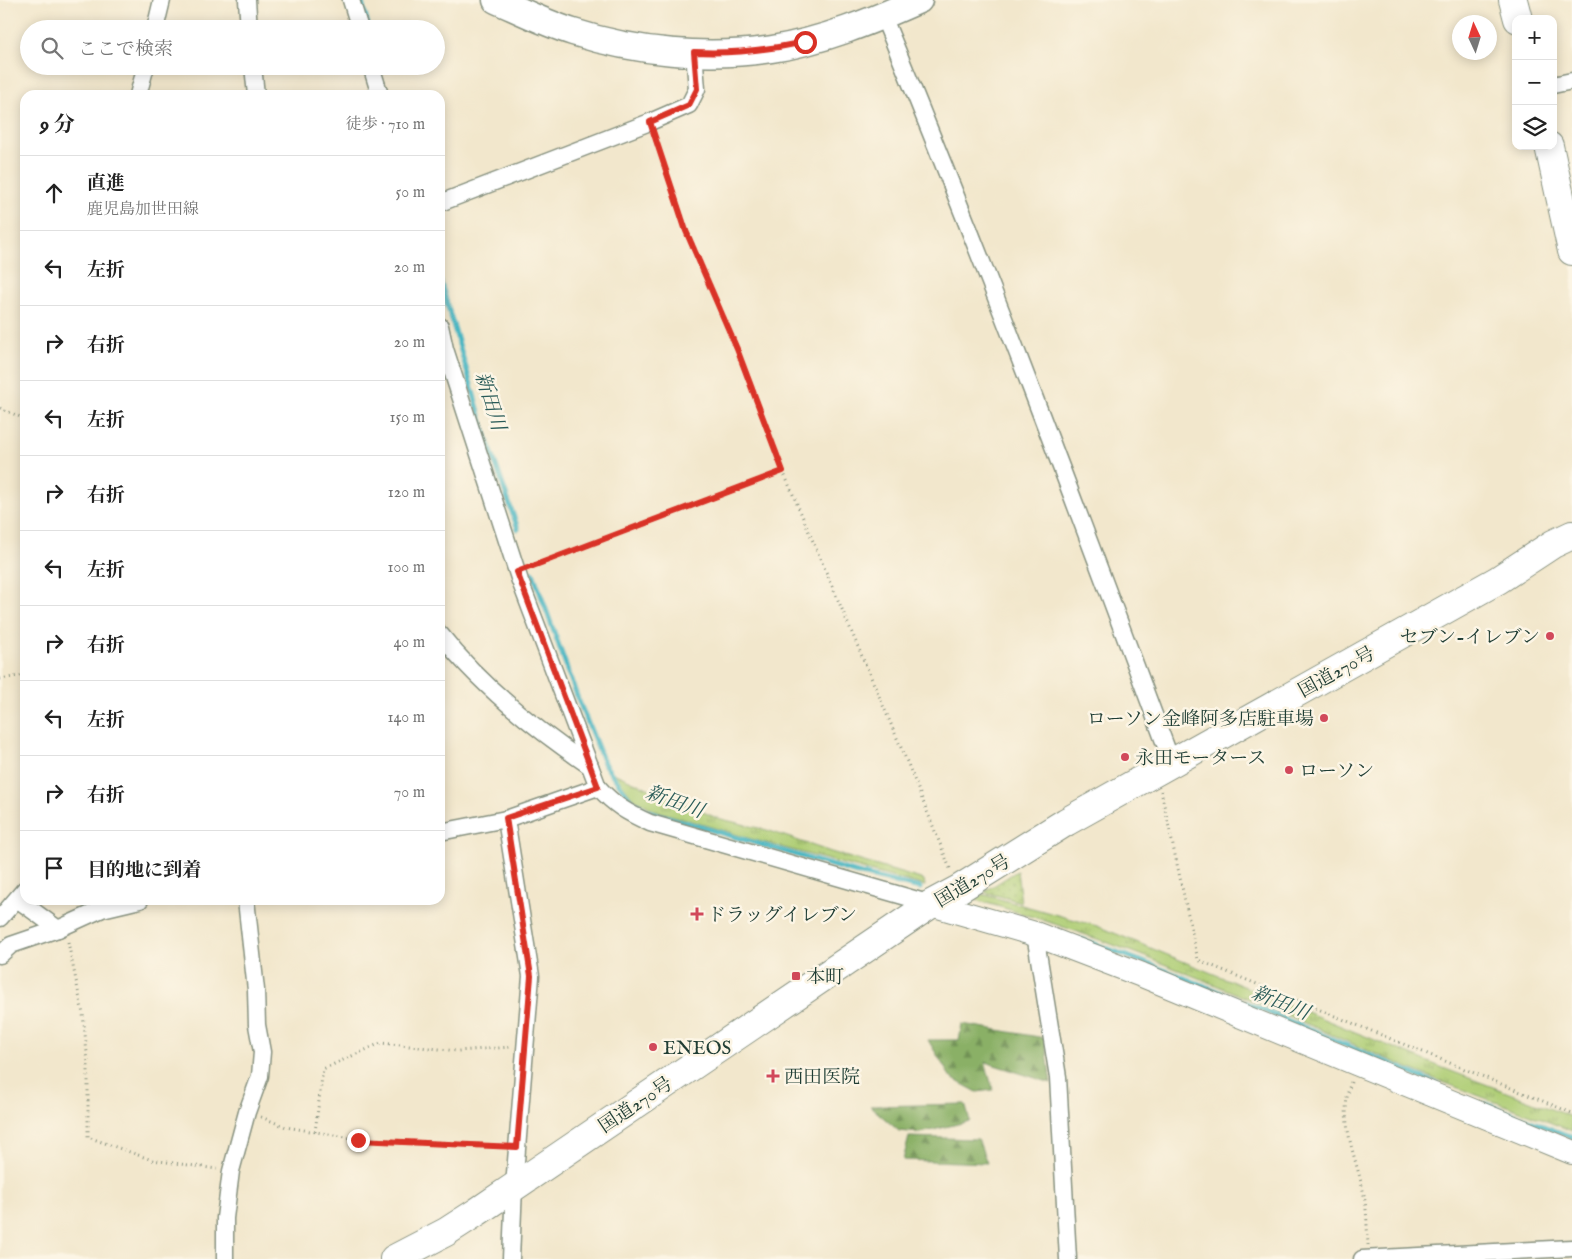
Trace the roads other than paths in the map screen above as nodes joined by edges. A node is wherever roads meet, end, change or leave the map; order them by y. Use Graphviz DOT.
graph roads {
  1 [pos="160,0"];
  2 [pos="247,0"];
  3 [pos="352,0"];
  4 [pos="919,0"];
  5 [pos="1513,0"];
  6 [pos="509,3"];
  7 [pos="1517,15"];
  8 [pos="884,16"];
  9 [pos="157,20"];
  10 [pos="248,20"];
  11 [pos="358,20"];
  12 [pos="694,52"];
  13 [pos="144,75"];
  14 [pos="254,75"];
  15 [pos="374,75"];
  16 [pos="1572,81"];
  17 [pos="1557,84"];
  18 [pos="139,90"];
  19 [pos="255,90"];
  20 [pos="378,90"];
  21 [pos="1550,150"];
  22 [pos="445,201"];
  23 [pos="1572,251"];
  24 [pos="445,349"];
  25 [pos="1572,535"];
  26 [pos="445,640"];
  27 [pos="590,766"];
  28 [pos="1165,767"];
  29 [pos="598,787"];
  30 [pos="506,818"];
  31 [pos="445,831"];
  32 [pos="20,895"];
  33 [pos="931,904"];
  34 [pos="33,905"];
  35 [pos="119,905"];
  36 [pos="247,905"];
  37 [pos="0,918"];
  38 [pos="58,929"];
  39 [pos="1035,934"];
  40 [pos="0,955"];
  41 [pos="1572,1152"];
  42 [pos="514,1186"];
  43 [pos="1572,1248"];
  44 [pos="1527,1255"];
  45 [pos="225,1259"];
  46 [pos="394,1259"];
  47 [pos="511,1259"];
  48 [pos="1068,1259"];
  49 [pos="1362,1259"];
  50 [pos="1369,1259"];
  1 -- 9 [label="street"];
  2 -- 10 [label="street"];
  3 -- 11 [label="street"];
  4 -- 8 [label="main road"];
  5 -- 7 [label="highway"];
  6 -- 12 [label="main road"];
  8 -- 12 [label="main road"];
  8 -- 28 [label="street"];
  12 -- 22 [label="street"];
  13 -- 18 [label="street"];
  14 -- 19 [label="street"];
  15 -- 20 [label="street"];
  16 -- 17 [label="street"];
  21 -- 23 [label="highway"];
  24 -- 27 [label="street"];
  25 -- 28 [label="highway, 国道270号"];
  26 -- 27 [label="street"];
  27 -- 29 [label="street"];
  28 -- 33 [label="highway, 国道270号"];
  29 -- 30 [label="street"];
  29 -- 33 [label="street"];
  30 -- 31 [label="street"];
  30 -- 42 [label="street"];
  32 -- 37 [label="street"];
  33 -- 39 [label="street"];
  33 -- 42 [label="highway, 国道270号"];
  34 -- 38 [label="street"];
  35 -- 38 [label="street"];
  36 -- 45 [label="street"];
  38 -- 40 [label="street"];
  39 -- 41 [label="street"];
  39 -- 48 [label="street"];
  42 -- 46 [label="highway, 国道270号"];
  42 -- 47 [label="street"];
  43 -- 44 [label="street"];
  44 -- 50 [label="street"];
  49 -- 50 [label="street"];
}
